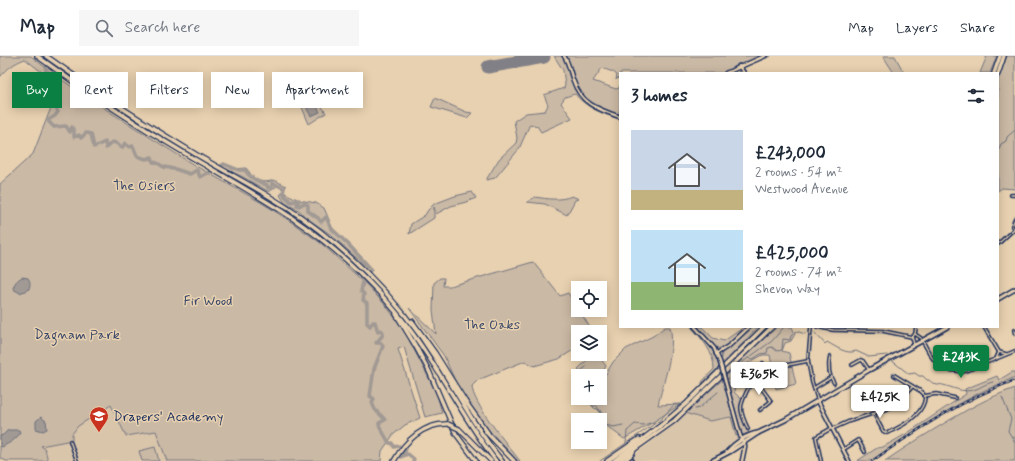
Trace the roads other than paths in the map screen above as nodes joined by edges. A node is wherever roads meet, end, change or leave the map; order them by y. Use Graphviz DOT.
graph roads {
  1 [pos="37,56"];
  2 [pos="46,56"];
  3 [pos="564,56"];
  4 [pos="766,56"];
  5 [pos="1000,56"];
  6 [pos="1004,56"];
  7 [pos="739,66"];
  8 [pos="728,72"];
  9 [pos="743,72"];
  10 [pos="994,72"];
  11 [pos="999,72"];
  12 [pos="619,117"];
  13 [pos="1011,195"];
  14 [pos="1015,195"];
  15 [pos="1015,219"];
  16 [pos="1014,231"];
  17 [pos="999,243"];
  18 [pos="1015,289"];
  19 [pos="999,298"];
  20 [pos="398,308"];
  21 [pos="395,311"];
  22 [pos="696,328"];
  23 [pos="749,328"];
  24 [pos="763,328"];
  25 [pos="771,328"];
  26 [pos="811,328"];
  27 [pos="826,328"];
  28 [pos="916,328"];
  29 [pos="945,328"];
  30 [pos="985,328"];
  31 [pos="851,330"];
  32 [pos="1014,330"];
  33 [pos="875,331"];
  34 [pos="916,334"];
  35 [pos="1015,334"];
  36 [pos="912,338"];
  37 [pos="922,339"];
  38 [pos="914,344"];
  39 [pos="1015,351"];
  40 [pos="1000,352"];
  41 [pos="716,354"];
  42 [pos="1007,354"];
  43 [pos="830,356"];
  44 [pos="967,358"];
  45 [pos="996,359"];
  46 [pos="808,361"];
  47 [pos="763,363"];
  48 [pos="852,365"];
  49 [pos="971,369"];
  50 [pos="869,370"];
  51 [pos="763,376"];
  52 [pos="894,376"];
  53 [pos="830,378"];
  54 [pos="757,382"];
  55 [pos="744,383"];
  56 [pos="834,383"];
  57 [pos="750,385"];
  58 [pos="912,387"];
  59 [pos="814,388"];
  60 [pos="867,392"];
  61 [pos="456,393"];
  62 [pos="770,393"];
  63 [pos="868,395"];
  64 [pos="767,396"];
  65 [pos="865,396"];
  66 [pos="924,396"];
  67 [pos="955,398"];
  68 [pos="818,401"];
  69 [pos="890,408"];
  70 [pos="760,410"];
  71 [pos="874,414"];
  72 [pos="660,426"];
  73 [pos="748,429"];
  74 [pos="832,429"];
  75 [pos="488,433"];
  76 [pos="861,438"];
  77 [pos="858,440"];
  78 [pos="70,441"];
  79 [pos="743,442"];
  80 [pos="635,449"];
  81 [pos="842,450"];
  82 [pos="865,452"];
  83 [pos="77,461"];
  84 [pos="394,461"];
  85 [pos="476,461"];
  86 [pos="491,461"];
  87 [pos="496,461"];
  88 [pos="502,461"];
  89 [pos="514,461"];
  90 [pos="607,461"];
  91 [pos="614,461"];
  92 [pos="618,461"];
  93 [pos="624,461"];
  94 [pos="712,461"];
  95 [pos="742,461"];
  96 [pos="821,461"];
  97 [pos="849,461"];
  1 -- 21 [label="highway"];
  2 -- 20 [label="highway"];
  3 -- 12 [label="street"];
  4 -- 7 [label="street"];
  5 -- 10 [label="highway"];
  6 -- 11 [label="highway"];
  7 -- 8 [label="street"];
  7 -- 9 [label="street"];
  13 -- 14 [label="street"];
  15 -- 16 [label="street"];
  16 -- 17 [label="street"];
  18 -- 19 [label="main road"];
  20 -- 61 [label="highway"];
  20 -- 75 [label="highway"];
  21 -- 85 [label="highway"];
  21 -- 87 [label="highway"];
  22 -- 41 [label="street"];
  23 -- 41 [label="street"];
  24 -- 72 [label="highway"];
  25 -- 80 [label="highway"];
  26 -- 46 [label="street"];
  27 -- 31 [label="street"];
  28 -- 34 [label="street"];
  29 -- 37 [label="main road"];
  30 -- 40 [label="street"];
  31 -- 33 [label="street"];
  32 -- 35 [label="street"];
  33 -- 36 [label="street"];
  34 -- 36 [label="street"];
  34 -- 37 [label="street"];
  36 -- 38 [label="street"];
  37 -- 38 [label="main road"];
  37 -- 49 [label="street"];
  38 -- 50 [label="main road"];
  39 -- 42 [label="street"];
  40 -- 42 [label="street"];
  40 -- 45 [label="street"];
  41 -- 79 [label="street, bridge"];
  42 -- 45 [label="street"];
  43 -- 53 [label="street"];
  44 -- 49 [label="street"];
  45 -- 49 [label="street"];
  46 -- 51 [label="street"];
  46 -- 59 [label="street"];
  47 -- 51 [label="street"];
  48 -- 50 [label="street"];
  50 -- 68 [label="main road"];
  51 -- 54 [label="street"];
  52 -- 58 [label="street"];
  53 -- 56 [label="street"];
  53 -- 59 [label="street"];
  54 -- 57 [label="street"];
  54 -- 64 [label="street"];
  55 -- 57 [label="street"];
  57 -- 73 [label="street"];
  58 -- 66 [label="street"];
  58 -- 69 [label="street"];
  59 -- 68 [label="street"];
  60 -- 63 [label="street"];
  61 -- 75 [label="highway"];
  61 -- 88 [label="highway"];
  62 -- 64 [label="street"];
  63 -- 65 [label="street"];
  63 -- 69 [label="street"];
  64 -- 70 [label="street"];
  66 -- 67 [label="street"];
  66 -- 71 [label="street"];
  68 -- 74 [label="street"];
  68 -- 79 [label="main road"];
  69 -- 71 [label="street"];
  71 -- 74 [label="street"];
  72 -- 90 [label="highway"];
  72 -- 91 [label="highway"];
  74 -- 81 [label="street"];
  74 -- 96 [label="street"];
  75 -- 89 [label="highway"];
  76 -- 77 [label="street"];
  77 -- 81 [label="street"];
  77 -- 82 [label="street"];
  78 -- 83 [label="street"];
  79 -- 94 [label="main road"];
  79 -- 95 [label="street"];
  80 -- 92 [label="highway"];
  80 -- 93 [label="highway"];
  81 -- 97 [label="street"];
  84 -- 86 [label="highway, bridge"];
}
